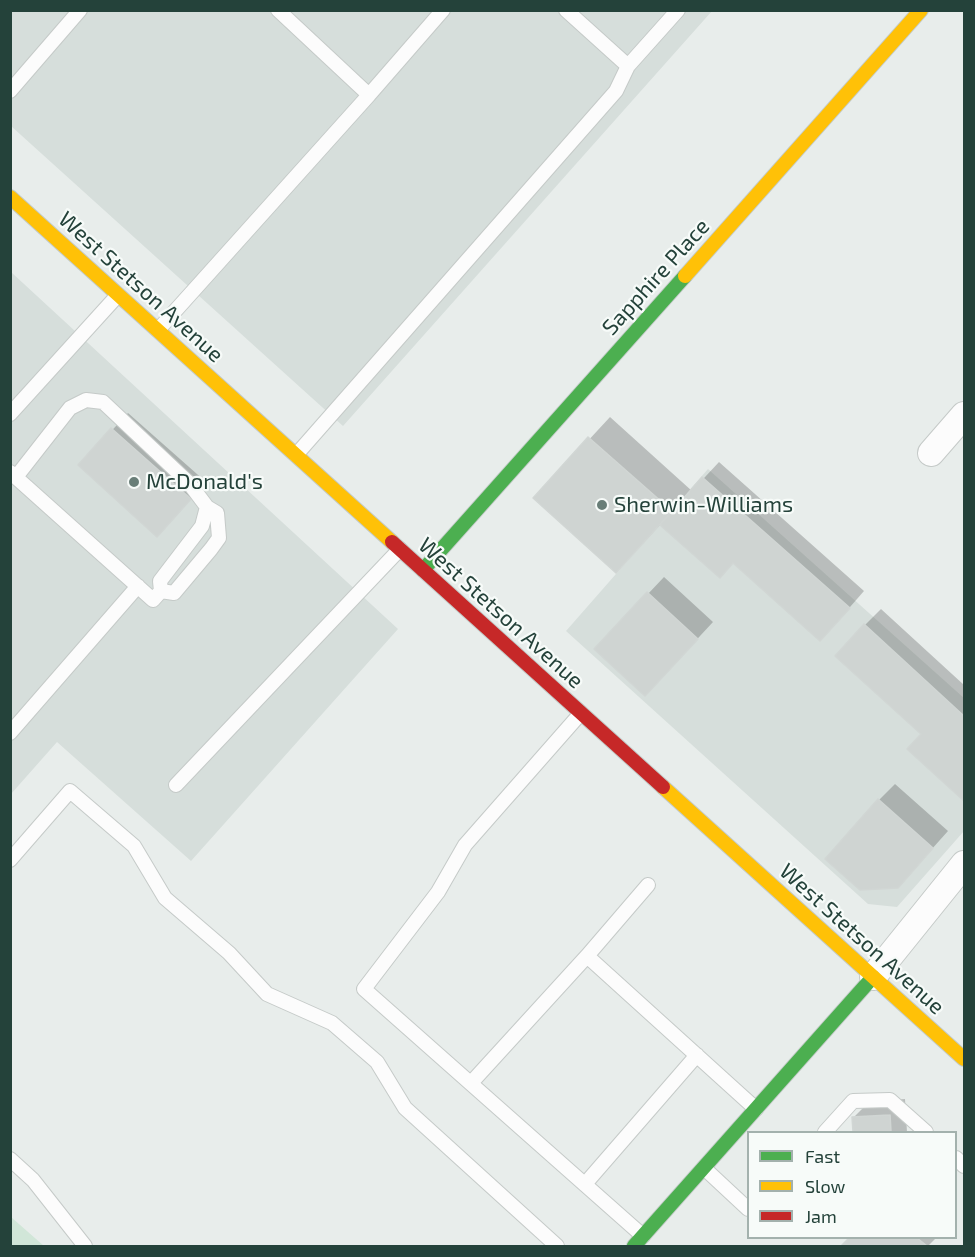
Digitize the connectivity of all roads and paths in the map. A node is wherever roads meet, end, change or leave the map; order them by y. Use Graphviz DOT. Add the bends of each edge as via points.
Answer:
graph roads {
  1 [pos="80,10"];
  2 [pos="278,10"];
  3 [pos="443,10"];
  4 [pos="566,10"];
  5 [pos="678,10"];
  6 [pos="921,10"];
  7 [pos="628,66"];
  8 [pos="12,85"];
  9 [pos="369,95"];
  10 [pos="10,197"];
  11 [pos="118,295"];
  12 [pos="158,330"];
  13 [pos="10,414"];
  14 [pos="964,415"];
  15 [pos="931,453"];
  16 [pos="296,455"];
  17 [pos="13,475"];
  18 [pos="207,507"];
  19 [pos="400,549"];
  20 [pos="423,570"];
  21 [pos="138,586"];
  22 [pos="157,595"];
  23 [pos="581,713"];
  24 [pos="10,733"];
  25 [pos="176,784"];
  26 [pos="10,860"];
  27 [pos="964,864"];
  28 [pos="648,885"];
  29 [pos="587,956"];
  30 [pos="873,977"];
  31 [pos="697,1055"];
  32 [pos="964,1059"];
  33 [pos="471,1083"];
  34 [pos="756,1109"];
  35 [pos="826,1131"];
  36 [pos="925,1131"];
  37 [pos="10,1160"];
  38 [pos="704,1168"];
  39 [pos="585,1184"];
  40 [pos="747,1208"];
  41 [pos="639,1241"];
  42 [pos="85,1246"];
  43 [pos="557,1246"];
  1 -- 8 [label="lane"];
  2 -- 9 [label="lane"];
  3 -- 9 [label="lane"];
  4 -- 7 [label="lane"];
  5 -- 7 [label="lane"];
  6 -- 20 [label="main road, Sapphire Place"];
  7 -- 16 [label="lane" via="616,91"];
  9 -- 12 [label="lane"];
  10 -- 11 [label="main road, West Stetson Avenue"];
  11 -- 12 [label="main road, West Stetson Avenue"];
  11 -- 13 [label="lane"];
  12 -- 16 [label="main road, West Stetson Avenue"];
  14 -- 15 [label="street"];
  16 -- 19 [label="main road, West Stetson Avenue"];
  17 -- 18 [label="lane" via="70,408 96,400 103,402 182,476"];
  17 -- 21 [label="lane"];
  18 -- 22 [label="lane" via="202,526 160,581"];
  18 -- 22 [label="lane" via="217,513 219,538 174,593"];
  19 -- 20 [label="main road, West Stetson Avenue"];
  19 -- 25 [label="lane"];
  20 -- 23 [label="main road, West Stetson Avenue"];
  21 -- 22 [label="lane"];
  21 -- 24 [label="lane"];
  23 -- 30 [label="main road, West Stetson Avenue"];
  23 -- 33 [label="lane" via="465,845 438,892 364,989"];
  26 -- 43 [label="lane" via="70,791 134,846 165,898 229,954 267,994 332,1023 377,1062 405,1108"];
  27 -- 30 [label="street"];
  28 -- 29 [label="lane"];
  29 -- 31 [label="lane"];
  29 -- 33 [label="lane"];
  30 -- 32 [label="main road, West Stetson Avenue"];
  30 -- 34 [label="main road"];
  31 -- 34 [label="lane"];
  31 -- 39 [label="lane"];
  33 -- 39 [label="lane"];
  34 -- 38 [label="main road"];
  35 -- 36 [label="lane" via="853,1101 890,1100"];
  37 -- 42 [label="lane" via="33,1180"];
  38 -- 40 [label="lane"];
  38 -- 41 [label="main road"];
  39 -- 41 [label="lane"];
}
